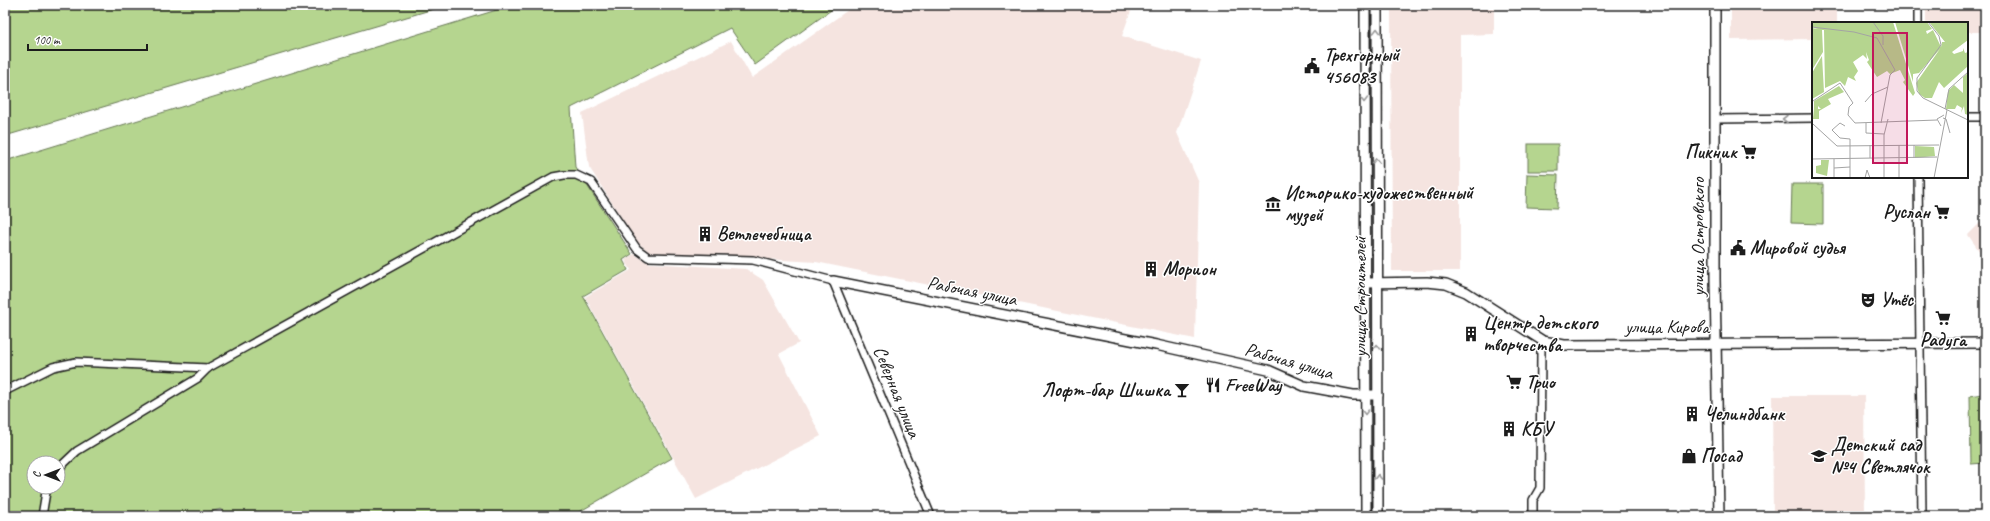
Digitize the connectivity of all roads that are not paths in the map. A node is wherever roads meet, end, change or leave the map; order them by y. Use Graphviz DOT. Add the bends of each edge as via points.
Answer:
graph roads {
  1 [pos="1365,5"];
  2 [pos="1377,5"];
  3 [pos="1715,5"];
  4 [pos="1918,5"];
  5 [pos="1918,22"];
  6 [pos="1968,117"];
  7 [pos="1985,117"];
  8 [pos="1812,118"];
  9 [pos="1716,119"];
  10 [pos="1918,178"];
  11 [pos="833,281"];
  12 [pos="1365,283"];
  13 [pos="1377,283"];
  14 [pos="1543,340"];
  15 [pos="1985,342"];
  16 [pos="1717,343"];
  17 [pos="1920,343"];
  18 [pos="208,368"];
  19 [pos="5,391"];
  20 [pos="1365,395"];
  21 [pos="1378,395"];
  22 [pos="66,462"];
  23 [pos="46,495"];
  24 [pos="42,516"];
  25 [pos="931,516"];
  26 [pos="1366,516"];
  27 [pos="1378,516"];
  28 [pos="1533,516"];
  29 [pos="1719,516"];
  30 [pos="1922,516"];
  1 -- 12 [label="street, улица Строителей, one-way"];
  13 -- 2 [label="street, улица Строителей, one-way"];
  3 -- 9 [label="street, улица Островского"];
  4 -- 5 [label="street"];
  6 -- 7 [label="street"];
  8 -- 9 [label="street, one-way"];
  9 -- 16 [label="street, улица Островского"];
  10 -- 17 [label="street"];
  11 -- 18 [label="street, Рабочая улица" via="753,260 648,257 636,249 591,182 576,175 564,175 553,177"];
  11 -- 20 [label="street, Рабочая улица" via="1156,345 1268,370 1304,386"];
  11 -- 25 [label="street, Северная улица"];
  12 -- 13 [label="street, улица Кирова"];
  12 -- 20 [label="street, улица Строителей"];
  13 -- 14 [label="street, улица Кирова" via="1446,284 1466,292"];
  21 -- 13 [label="street, улица Строителей, one-way"];
  14 -- 16 [label="street, улица Кирова" via="1564,345"];
  14 -- 28 [label="street" via="1540,488 1533,500"];
  15 -- 17 [label="street, улица Кирова"];
  16 -- 17 [label="street, улица Кирова"];
  16 -- 29 [label="street, улица Островского"];
  17 -- 30 [label="street"];
  18 -- 19 [label="street" via="76,362 53,367"];
  18 -- 22 [label="street" via="198,378 77,451"];
  20 -- 21 [label="street, Рабочая улица"];
  20 -- 26 [label="street, улица Строителей, one-way"];
  27 -- 21 [label="street, улица Строителей, one-way"];
  23 -- 24 [label="street"];
}
